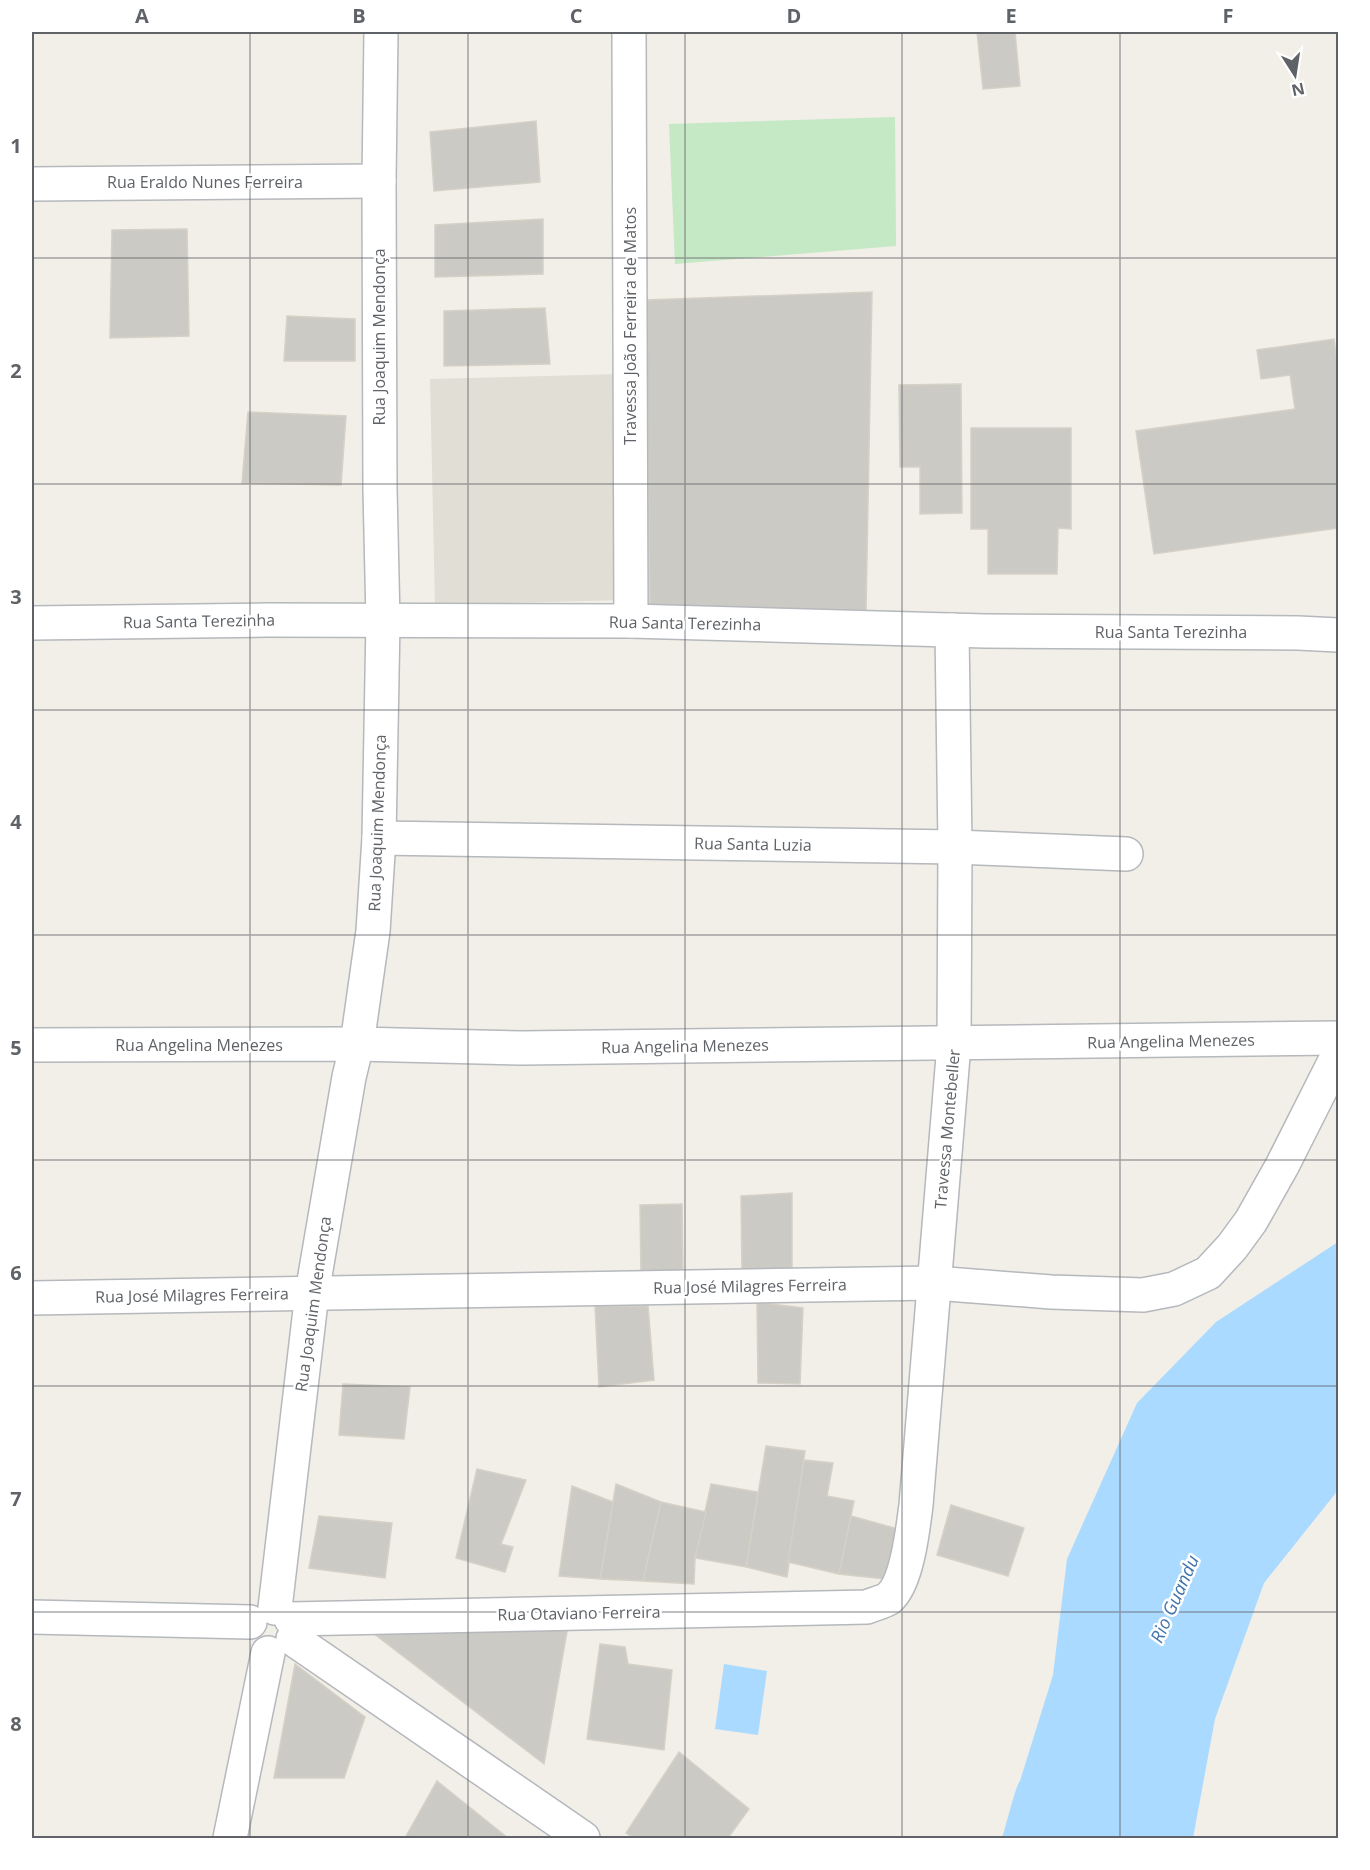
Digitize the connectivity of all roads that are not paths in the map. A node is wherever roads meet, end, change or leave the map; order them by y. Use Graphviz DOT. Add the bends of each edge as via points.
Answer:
graph roads {
  1 [pos="381,32"];
  2 [pos="628,32"];
  3 [pos="379,181"];
  4 [pos="32,184"];
  5 [pos="383,621"];
  6 [pos="631,621"];
  7 [pos="32,623"];
  8 [pos="952,630"];
  9 [pos="1338,635"];
  10 [pos="379,838"];
  11 [pos="955,847"];
  12 [pos="1126,854"];
  13 [pos="1338,1038"];
  14 [pos="357,1044"];
  15 [pos="954,1044"];
  16 [pos="32,1045"];
  17 [pos="1338,1055"];
  18 [pos="934,1283"];
  19 [pos="312,1293"];
  20 [pos="32,1298"];
  21 [pos="867,1607"];
  22 [pos="32,1617"];
  23 [pos="275,1628"];
  24 [pos="576,1836"];
  25 [pos="230,1839"];
  1 -- 3 [label="street, Rua Joaquim Mendonça"];
  2 -- 6 [label="street, Travessa João Ferreira de Matos"];
  3 -- 4 [label="street, Rua Eraldo Nunes Ferreira"];
  3 -- 5 [label="street, Rua Joaquim Mendonça"];
  5 -- 6 [label="street, Rua Santa Terezinha"];
  5 -- 7 [label="street, Rua Santa Terezinha"];
  5 -- 10 [label="street, Rua Joaquim Mendonça"];
  6 -- 8 [label="street, Rua Santa Terezinha"];
  8 -- 9 [label="street, Rua Santa Terezinha"];
  8 -- 11 [label="street, Travessa Montebeller"];
  10 -- 11 [label="street, Rua Santa Luzia"];
  10 -- 14 [label="street, Rua Joaquim Mendonça" via="373,931"];
  11 -- 12 [label="street, Rua Santa Luzia"];
  11 -- 15 [label="street, Travessa Montebeller"];
  13 -- 15 [label="street, Rua Angelina Menezes"];
  14 -- 15 [label="street, Rua Angelina Menezes" via="534,1048"];
  14 -- 16 [label="street, Rua Angelina Menezes"];
  14 -- 19 [label="street, Rua Joaquim Mendonça"];
  15 -- 18 [label="street, Travessa Montebeller"];
  17 -- 18 [label="street, Rua José Milagres Ferreira" via="1251,1221 1208,1273 1174,1289 1143,1295"];
  18 -- 19 [label="street, Rua José Milagres Ferreira"];
  18 -- 21 [label="street, Travessa Montebeller" via="911,1540 902,1579 889,1599"];
  19 -- 20 [label="street, Rua José Milagres Ferreira"];
  19 -- 23 [label="street, Rua Joaquim Mendonça"];
  21 -- 23 [label="street, Rua Otaviano Ferreira"];
  22 -- 23 [label="street, Rua Otaviano Ferreira"];
  23 -- 24 [label="street"];
  23 -- 25 [label="street, Rua Joaquim Mendonça"];
}
